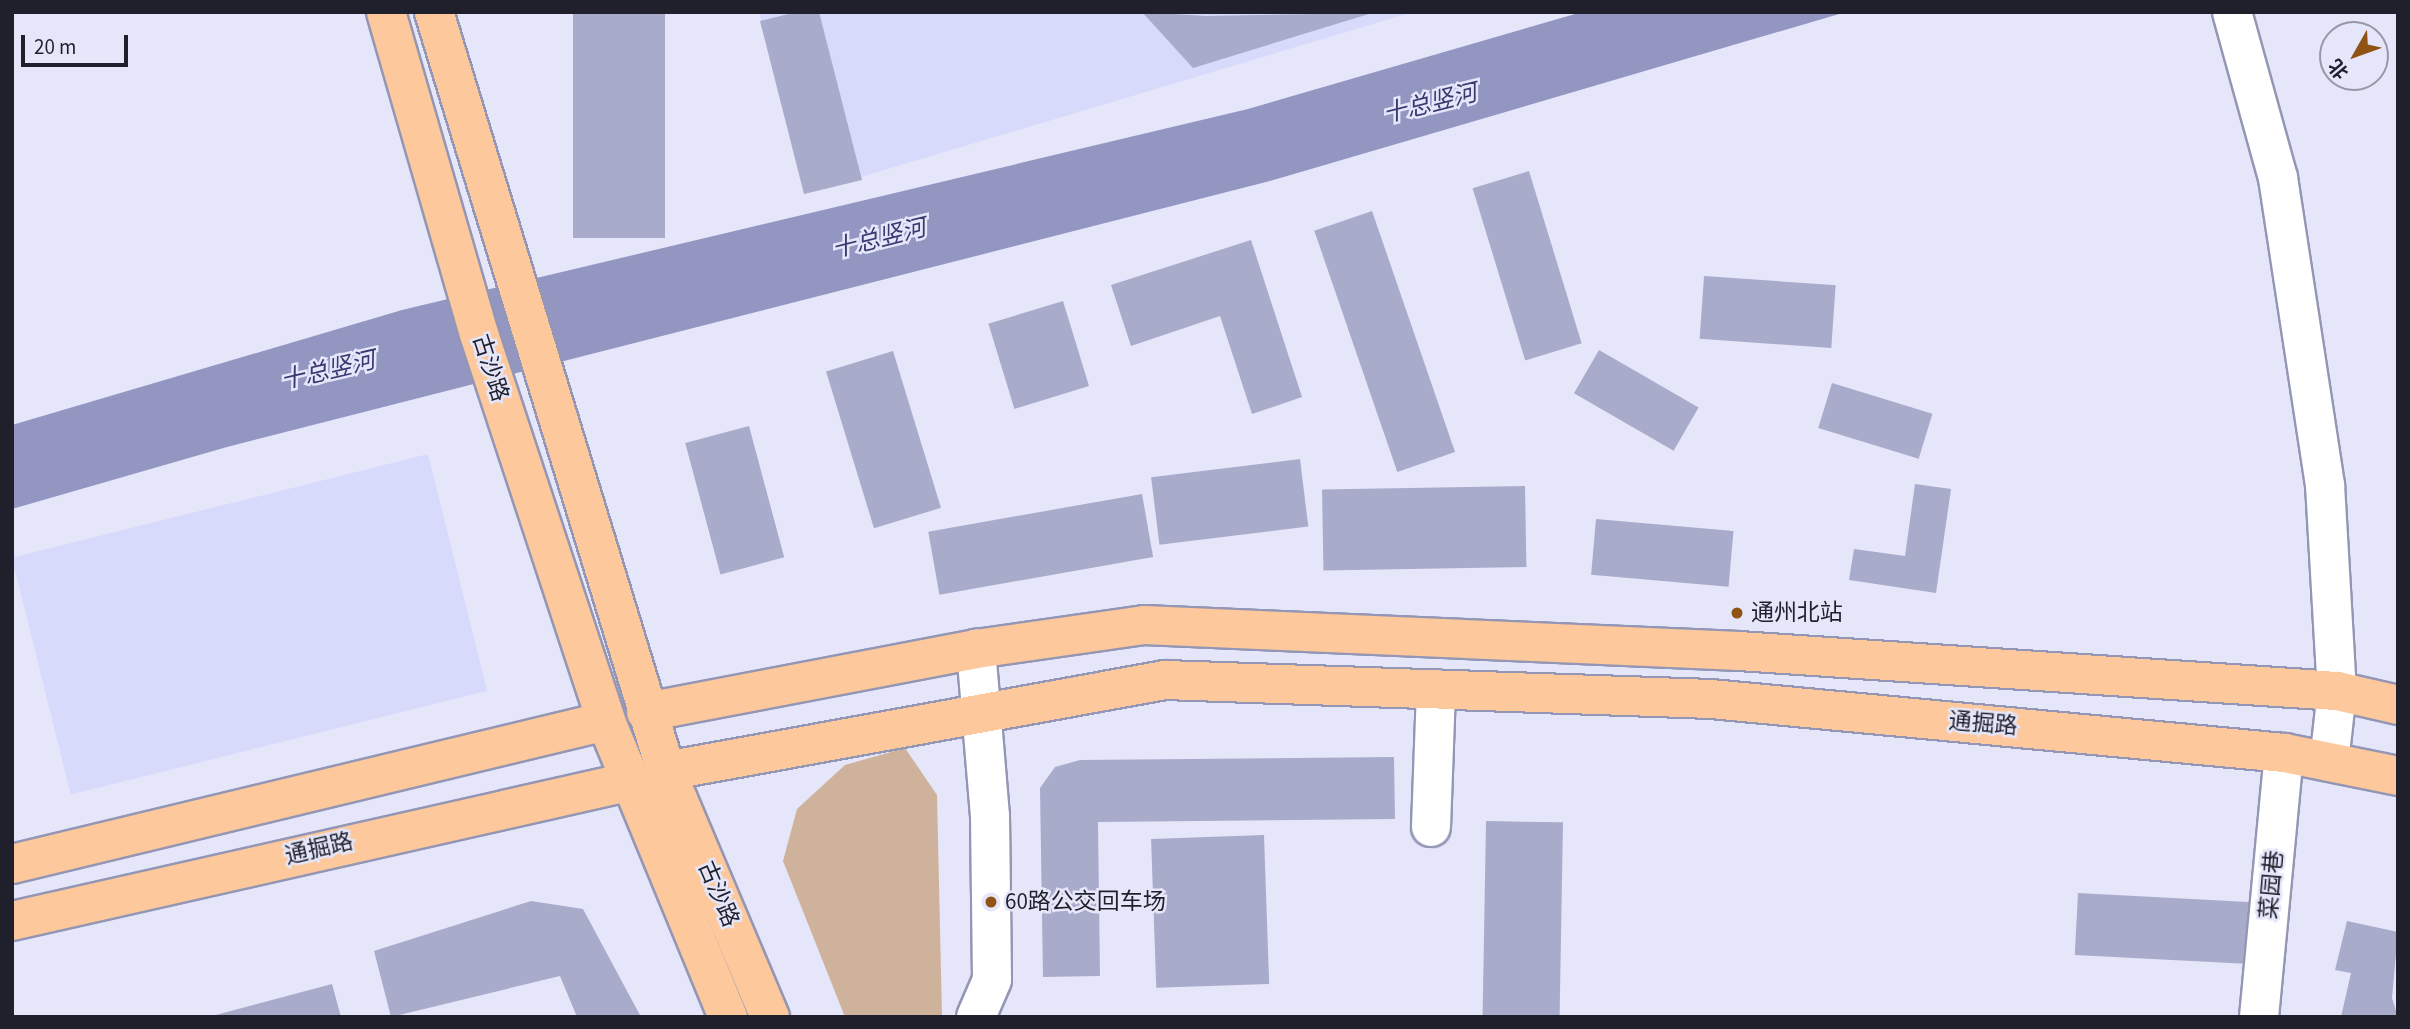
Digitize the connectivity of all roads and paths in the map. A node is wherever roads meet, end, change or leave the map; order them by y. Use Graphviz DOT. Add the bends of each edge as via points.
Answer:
graph roads {
  1 [pos="386,12"];
  2 [pos="435,12"];
  3 [pos="2232,12"];
  4 [pos="976,649"];
  5 [pos="1437,689"];
  6 [pos="2337,691"];
  7 [pos="2398,705"];
  8 [pos="980,710"];
  9 [pos="646,712"];
  10 [pos="606,721"];
  11 [pos="2284,753"];
  12 [pos="2329,762"];
  13 [pos="666,771"];
  14 [pos="2398,776"];
  15 [pos="628,782"];
  16 [pos="1431,827"];
  17 [pos="12,864"];
  18 [pos="12,921"];
  19 [pos="728,1017"];
  20 [pos="770,1017"];
  21 [pos="975,1017"];
  22 [pos="2259,1017"];
  1 -- 10 [label="main road, 古沙路" via="514,442"];
  2 -- 9 [label="main road"];
  3 -- 6 [label="street" via="2282,205 2325,485"];
  4 -- 6 [label="main road" via="1144,625 1739,651"];
  4 -- 8 [label="street"];
  4 -- 9 [label="main road"];
  5 -- 8 [label="main road, 通掘路" via="1165,680"];
  5 -- 11 [label="main road, 通掘路" via="1711,699"];
  5 -- 16 [label="street"];
  6 -- 7 [label="main road"];
  6 -- 12 [label="street"];
  8 -- 13 [label="main road, 通掘路"];
  8 -- 21 [label="street" via="990,816 992,980"];
  9 -- 10 [label="street"];
  9 -- 13 [label="main road, 古沙路"];
  10 -- 15 [label="main road, 古沙路"];
  10 -- 17 [label="main road"];
  11 -- 12 [label="main road, 通掘路"];
  11 -- 22 [label="street, 菜园巷"];
  12 -- 14 [label="main road, 通掘路"];
  13 -- 15 [label="street"];
  13 -- 20 [label="main road, 古沙路"];
  15 -- 18 [label="main road, 通掘路" via="535,798"];
  15 -- 19 [label="main road, 古沙路"];
}
